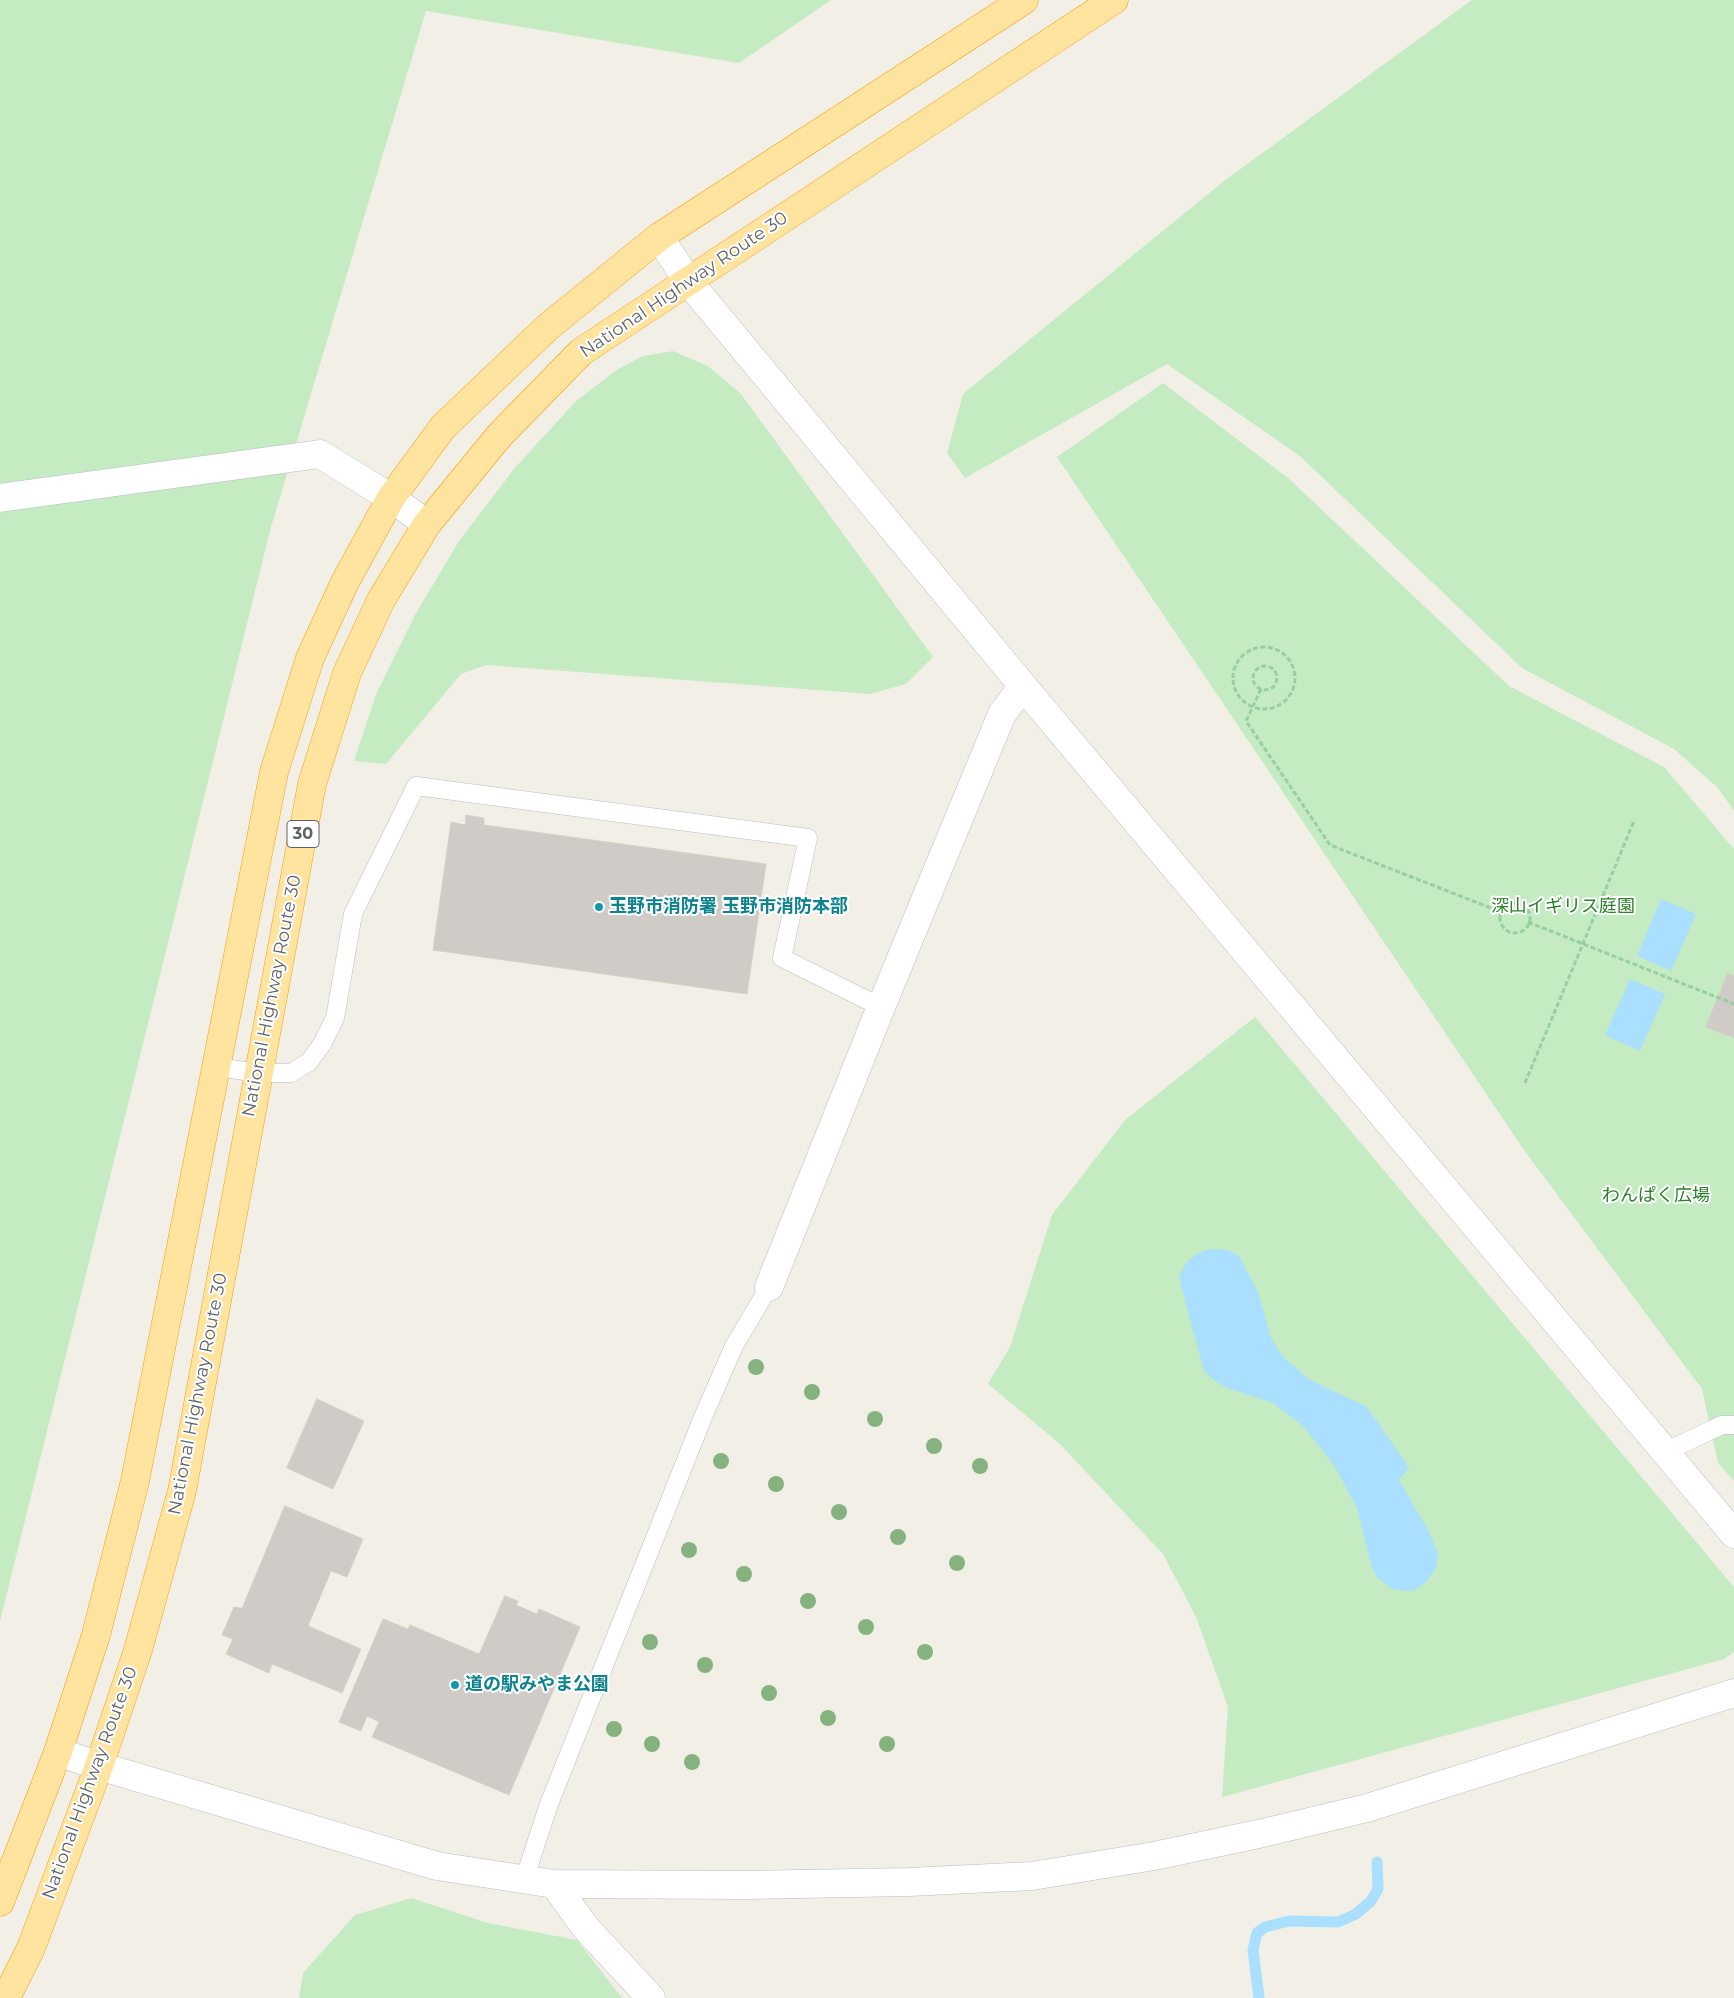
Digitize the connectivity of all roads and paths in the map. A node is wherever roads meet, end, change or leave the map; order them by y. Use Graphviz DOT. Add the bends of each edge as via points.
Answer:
graph roads {
  1 [pos="1024,0"];
  2 [pos="1114,0"];
  3 [pos="659,237"];
  4 [pos="688,280"];
  5 [pos="0,498"];
  6 [pos="391,498"];
  7 [pos="427,524"];
  8 [pos="1023,686"];
  9 [pos="1261,689"];
  10 [pos="1252,708"];
  11 [pos="1634,821"];
  12 [pos="1501,912"];
  13 [pos="1528,922"];
  14 [pos="1582,944"];
  15 [pos="1734,1004"];
  16 [pos="881,1007"];
  17 [pos="217,1067"];
  18 [pos="258,1073"];
  19 [pos="1524,1084"];
  20 [pos="769,1287"];
  21 [pos="1734,1424"];
  22 [pos="1665,1452"];
  23 [pos="1734,1534"];
  24 [pos="1734,1693"];
  25 [pos="58,1752"];
  26 [pos="99,1766"];
  27 [pos="524,1880"];
  28 [pos="554,1884"];
  29 [pos="0,1902"];
  30 [pos="6,1998"];
  31 [pos="651,1998"];
  1 -- 3 [label="highway, 30"];
  2 -- 4 [label="highway, National Highway Route 30 / 30"];
  3 -- 4 [label="street"];
  3 -- 6 [label="highway, 30" via="550,326 443,427"];
  4 -- 7 [label="highway, National Highway Route 30 / 30" via="581,352 500,436"];
  4 -- 8 [label="street"];
  5 -- 6 [label="street" via="320,454"];
  6 -- 7 [label="street"];
  6 -- 17 [label="highway, 30" via="344,582 310,658 274,772"];
  7 -- 18 [label="highway, National Highway Route 30 / 30" via="382,600 347,673 312,784"];
  8 -- 16 [label="street" via="1002,714"];
  8 -- 22 [label="street"];
  9 -- 9 [label="path" via="1255,684 1254,673 1262,666 1269,667 1276,676 1275,684"];
  9 -- 10 [label="path"];
  10 -- 10 [label="path" via="1236,694 1233,672 1237,662 1253,649 1275,649 1284,654 1294,670 1293,690 1288,698 1272,709"];
  10 -- 12 [label="path" via="1246,721 1330,844"];
  11 -- 14 [label="path"];
  12 -- 13 [label="path" via="1512,903 1522,905 1529,912"];
  12 -- 13 [label="path" via="1500,922 1510,932 1523,930"];
  13 -- 14 [label="path"];
  14 -- 15 [label="path"];
  14 -- 19 [label="path"];
  16 -- 18 [label="lane" via="782,958 808,838 416,786 354,914 334,1018 322,1044 310,1062 291,1073"];
  16 -- 20 [label="street"];
  17 -- 18 [label="lane"];
  17 -- 25 [label="highway, 30" via="135,1481 96,1635"];
  18 -- 26 [label="highway, National Highway Route 30 / 30" via="182,1491 138,1650"];
  20 -- 27 [label="lane" via="734,1346 703,1417 549,1804"];
  21 -- 22 [label="lane" via="1722,1425"];
  22 -- 23 [label="street"];
  24 -- 28 [label="street" via="1367,1808 1154,1856 1032,1876 744,1885"];
  25 -- 26 [label="street"];
  25 -- 29 [label="highway, 30"];
  26 -- 27 [label="street" via="437,1866"];
  26 -- 30 [label="highway, National Highway Route 30 / 30" via="31,1948"];
  27 -- 28 [label="street"];
  28 -- 31 [label="street" via="586,1928"];
}
